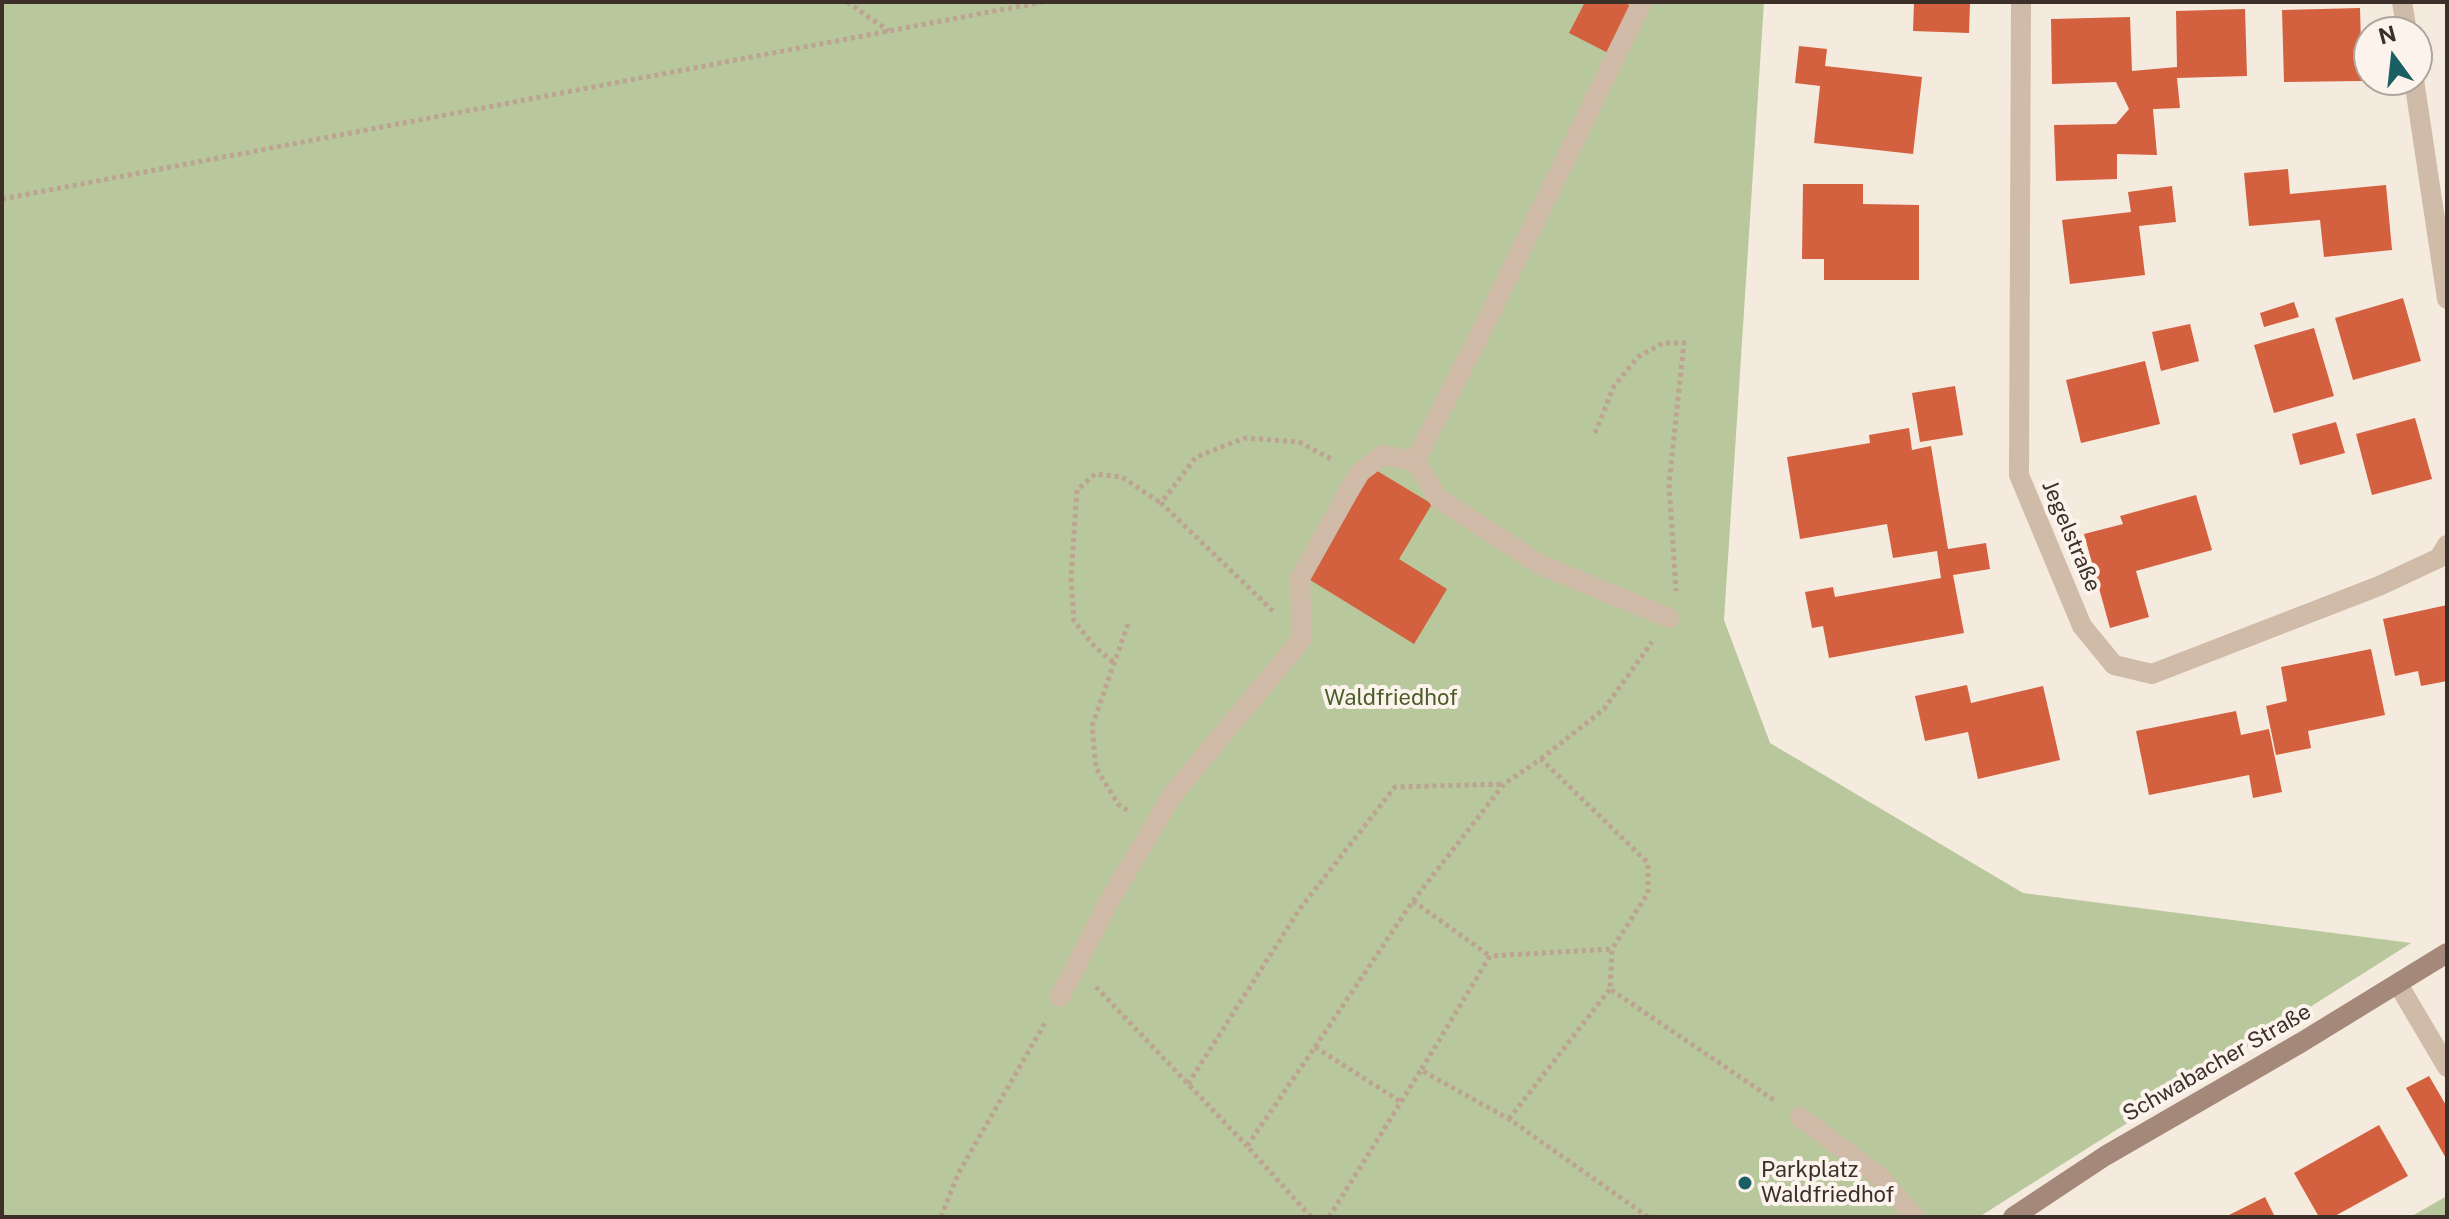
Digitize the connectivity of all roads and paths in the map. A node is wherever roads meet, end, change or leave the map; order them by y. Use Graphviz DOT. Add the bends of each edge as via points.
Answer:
graph roads {
  1 [pos="847,2"];
  2 [pos="1042,2"];
  3 [pos="1642,2"];
  4 [pos="2021,2"];
  5 [pos="889,31"];
  6 [pos="2416,96"];
  7 [pos="2,199"];
  8 [pos="2447,299"];
  9 [pos="1595,433"];
  10 [pos="1415,461"];
  11 [pos="1359,473"];
  12 [pos="1161,503"];
  13 [pos="2447,545"];
  14 [pos="1669,618"];
  15 [pos="1128,624"];
  16 [pos="1302,639"];
  17 [pos="1113,662"];
  18 [pos="1541,759"];
  19 [pos="1504,784"];
  20 [pos="1152,828"];
  21 [pos="1413,901"];
  22 [pos="1612,949"];
  23 [pos="2447,953"];
  24 [pos="1490,956"];
  25 [pos="1075,966"];
  26 [pos="2398,984"];
  27 [pos="1610,989"];
  28 [pos="1060,997"];
  29 [pos="1315,1047"];
  30 [pos="2447,1067"];
  31 [pos="1421,1070"];
  32 [pos="1188,1084"];
  33 [pos="1401,1102"];
  34 [pos="1800,1117"];
  35 [pos="1509,1119"];
  36 [pos="1247,1146"];
  37 [pos="941,1217"];
  38 [pos="1311,1217"];
  39 [pos="1329,1217"];
  40 [pos="1648,1217"];
  41 [pos="1915,1217"];
  42 [pos="2013,1217"];
  1 -- 5 [label="path"];
  2 -- 5 [label="path"];
  3 -- 10 [label="street"];
  4 -- 13 [label="street, Jegelstraße" via="2019,475 2082,626 2114,665 2152,674 2379,586 2439,558"];
  5 -- 7 [label="path"];
  6 -- 8 [label="street"];
  9 -- 14 [label="path" via="1614,386 1638,357 1663,343 1684,343 1669,484 1676,591"];
  10 -- 11 [label="street" via="1383,455"];
  10 -- 14 [label="street" via="1438,498 1541,565"];
  11 -- 12 [label="path" via="1299,442 1245,438 1196,457"];
  11 -- 16 [label="street" via="1300,578"];
  12 -- 16 [label="path"];
  12 -- 17 [label="path" via="1122,477 1095,474 1077,490 1074,621"];
  14 -- 18 [label="path" via="1604,709"];
  15 -- 17 [label="path"];
  16 -- 20 [label="street" via="1173,794"];
  17 -- 20 [label="path" via="1092,726 1096,768 1118,804"];
  18 -- 19 [label="path"];
  18 -- 22 [label="path" via="1648,863 1648,893"];
  19 -- 21 [label="path"];
  19 -- 32 [label="path" via="1395,787 1299,910"];
  20 -- 25 [label="street"];
  21 -- 24 [label="path"];
  21 -- 29 [label="path"];
  22 -- 24 [label="path"];
  22 -- 27 [label="path"];
  23 -- 26 [label="main road, Schwabacher Straße"];
  24 -- 31 [label="path"];
  25 -- 28 [label="street"];
  25 -- 32 [label="path"];
  26 -- 30 [label="street"];
  26 -- 42 [label="main road, Schwabacher Straße" via="2105,1156"];
  27 -- 34 [label="path"];
  27 -- 35 [label="path"];
  28 -- 37 [label="path" via="958,1174"];
  29 -- 33 [label="path"];
  29 -- 36 [label="path"];
  31 -- 33 [label="path"];
  31 -- 35 [label="path"];
  32 -- 36 [label="path"];
  33 -- 39 [label="path"];
  34 -- 41 [label="street" via="1879,1176"];
  35 -- 40 [label="path"];
  36 -- 38 [label="path"];
}
